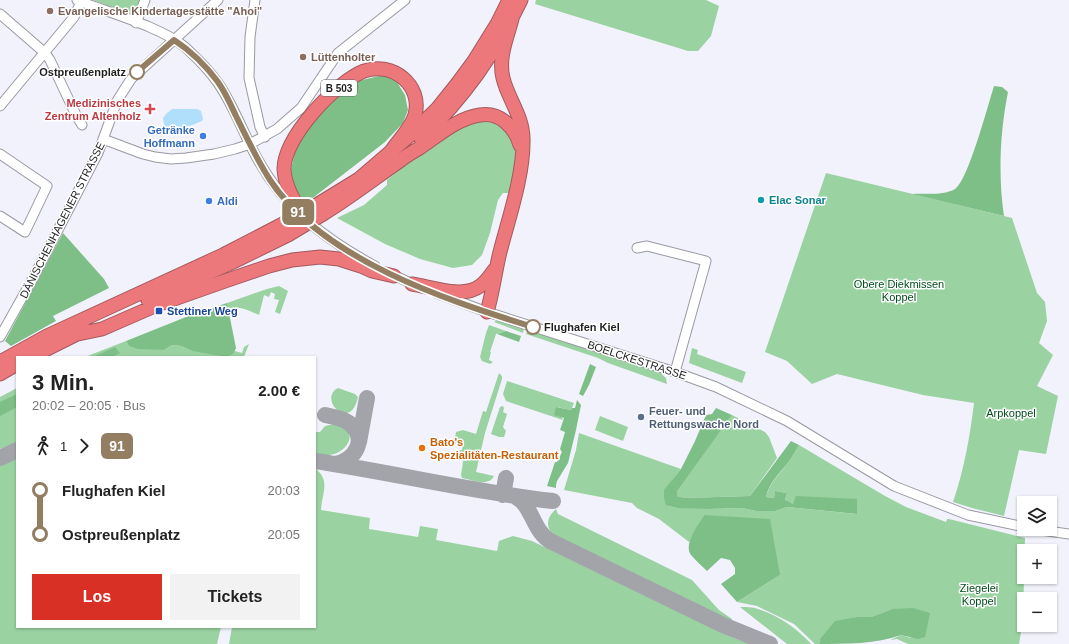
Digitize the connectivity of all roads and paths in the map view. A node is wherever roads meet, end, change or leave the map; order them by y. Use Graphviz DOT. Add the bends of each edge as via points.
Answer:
graph roads {
  1 [pos="145,0"];
  2 [pos="218,0"];
  3 [pos="255,0"];
  4 [pos="405,0"];
  5 [pos="509,0"];
  6 [pos="521,0"];
  7 [pos="79,1"];
  8 [pos="0,14"];
  9 [pos="512,19"];
  10 [pos="136,23"];
  11 [pos="174,40"];
  12 [pos="45,52"];
  13 [pos="0,106"];
  14 [pos="82,125"];
  15 [pos="264,137"];
  16 [pos="103,139"];
  17 [pos="250,144"];
  18 [pos="390,152"];
  19 [pos="0,154"];
  20 [pos="522,158"];
  21 [pos="402,159"];
  22 [pos="319,210"];
  23 [pos="0,216"];
  24 [pos="307,221"];
  25 [pos="283,230"];
  26 [pos="637,248"];
  27 [pos="496,268"];
  28 [pos="394,276"];
  29 [pos="412,284"];
  30 [pos="487,312"];
  31 [pos="78,334"];
  32 [pos="0,337"];
  33 [pos="33,356"];
  34 [pos="0,362"];
  35 [pos="16,365"];
  36 [pos="675,372"];
  37 [pos="0,374"];
  38 [pos="1017,526"];
  39 [pos="1057,532"];
  40 [pos="1069,534"];
  1 -- 10 [label="street"];
  2 -- 11 [label="street, DÄNISCHENHAGENER STRASSE"];
  3 -- 15 [label="street" via="250,37 249,78"];
  4 -- 15 [label="street" via="338,53 301,108"];
  5 -- 18 [label="highway, B 503" via="497,24 457,84 431,115"];
  6 -- 9 [label="highway, B 503"];
  7 -- 10 [label="street"];
  7 -- 12 [label="street" via="74,17"];
  8 -- 12 [label="street"];
  9 -- 20 [label="highway, B 503" via="502,55 501,70 521,125 524,138"];
  9 -- 21 [label="highway, B 503" via="484,66 464,93"];
  10 -- 11 [label="street"];
  11 -- 16 [label="street, DÄNISCHENHAGENER STRASSE" via="131,79 117,101"];
  11 -- 17 [label="street, BOELCKESTRASSE" via="194,56 218,82"];
  12 -- 13 [label="street"];
  12 -- 14 [label="street"];
  15 -- 17 [label="street"];
  16 -- 17 [label="street" via="155,157 190,158"];
  16 -- 32 [label="street, DÄNISCHENHAGENER STRASSE"];
  17 -- 24 [label="street, BOELCKESTRASSE" via="279,192"];
  18 -- 22 [label="highway, B 503"];
  18 -- 24 [label="highway, B 503" via="411,124 415,115 416,96 408,82 396,73 379,69 365,71 329,97 290,144 285,160 285,178"];
  19 -- 23 [label="street" via="47,186 25,232"];
  20 -- 21 [label="highway" via="518,137 510,125 495,117 481,115 454,125"];
  20 -- 27 [label="highway"];
  21 -- 22 [label="highway, B 503" via="343,202"];
  22 -- 25 [label="highway, B 503, bridge"];
  24 -- 28 [label="street, BOELCKESTRASSE" via="351,254"];
  25 -- 31 [label="highway, B 503" via="233,262"];
  25 -- 34 [label="highway, B 503" via="47,336"];
  26 -- 36 [label="street" via="647,246 706,261"];
  27 -- 29 [label="highway" via="481,285 465,292"];
  27 -- 30 [label="highway"];
  28 -- 29 [label="street, BOELCKESTRASSE"];
  28 -- 31 [label="highway" via="372,271 349,261 320,257 305,258 246,274 157,305 102,329"];
  29 -- 30 [label="street, BOELCKESTRASSE"];
  30 -- 36 [label="street, BOELCKESTRASSE"];
  31 -- 33 [label="highway, B 503"];
  35 -- 37 [label="highway"];
  36 -- 38 [label="street, BOELCKESTRASSE" via="716,387 788,421 894,486 968,515"];
  39 -- 40 [label="street"];
}
